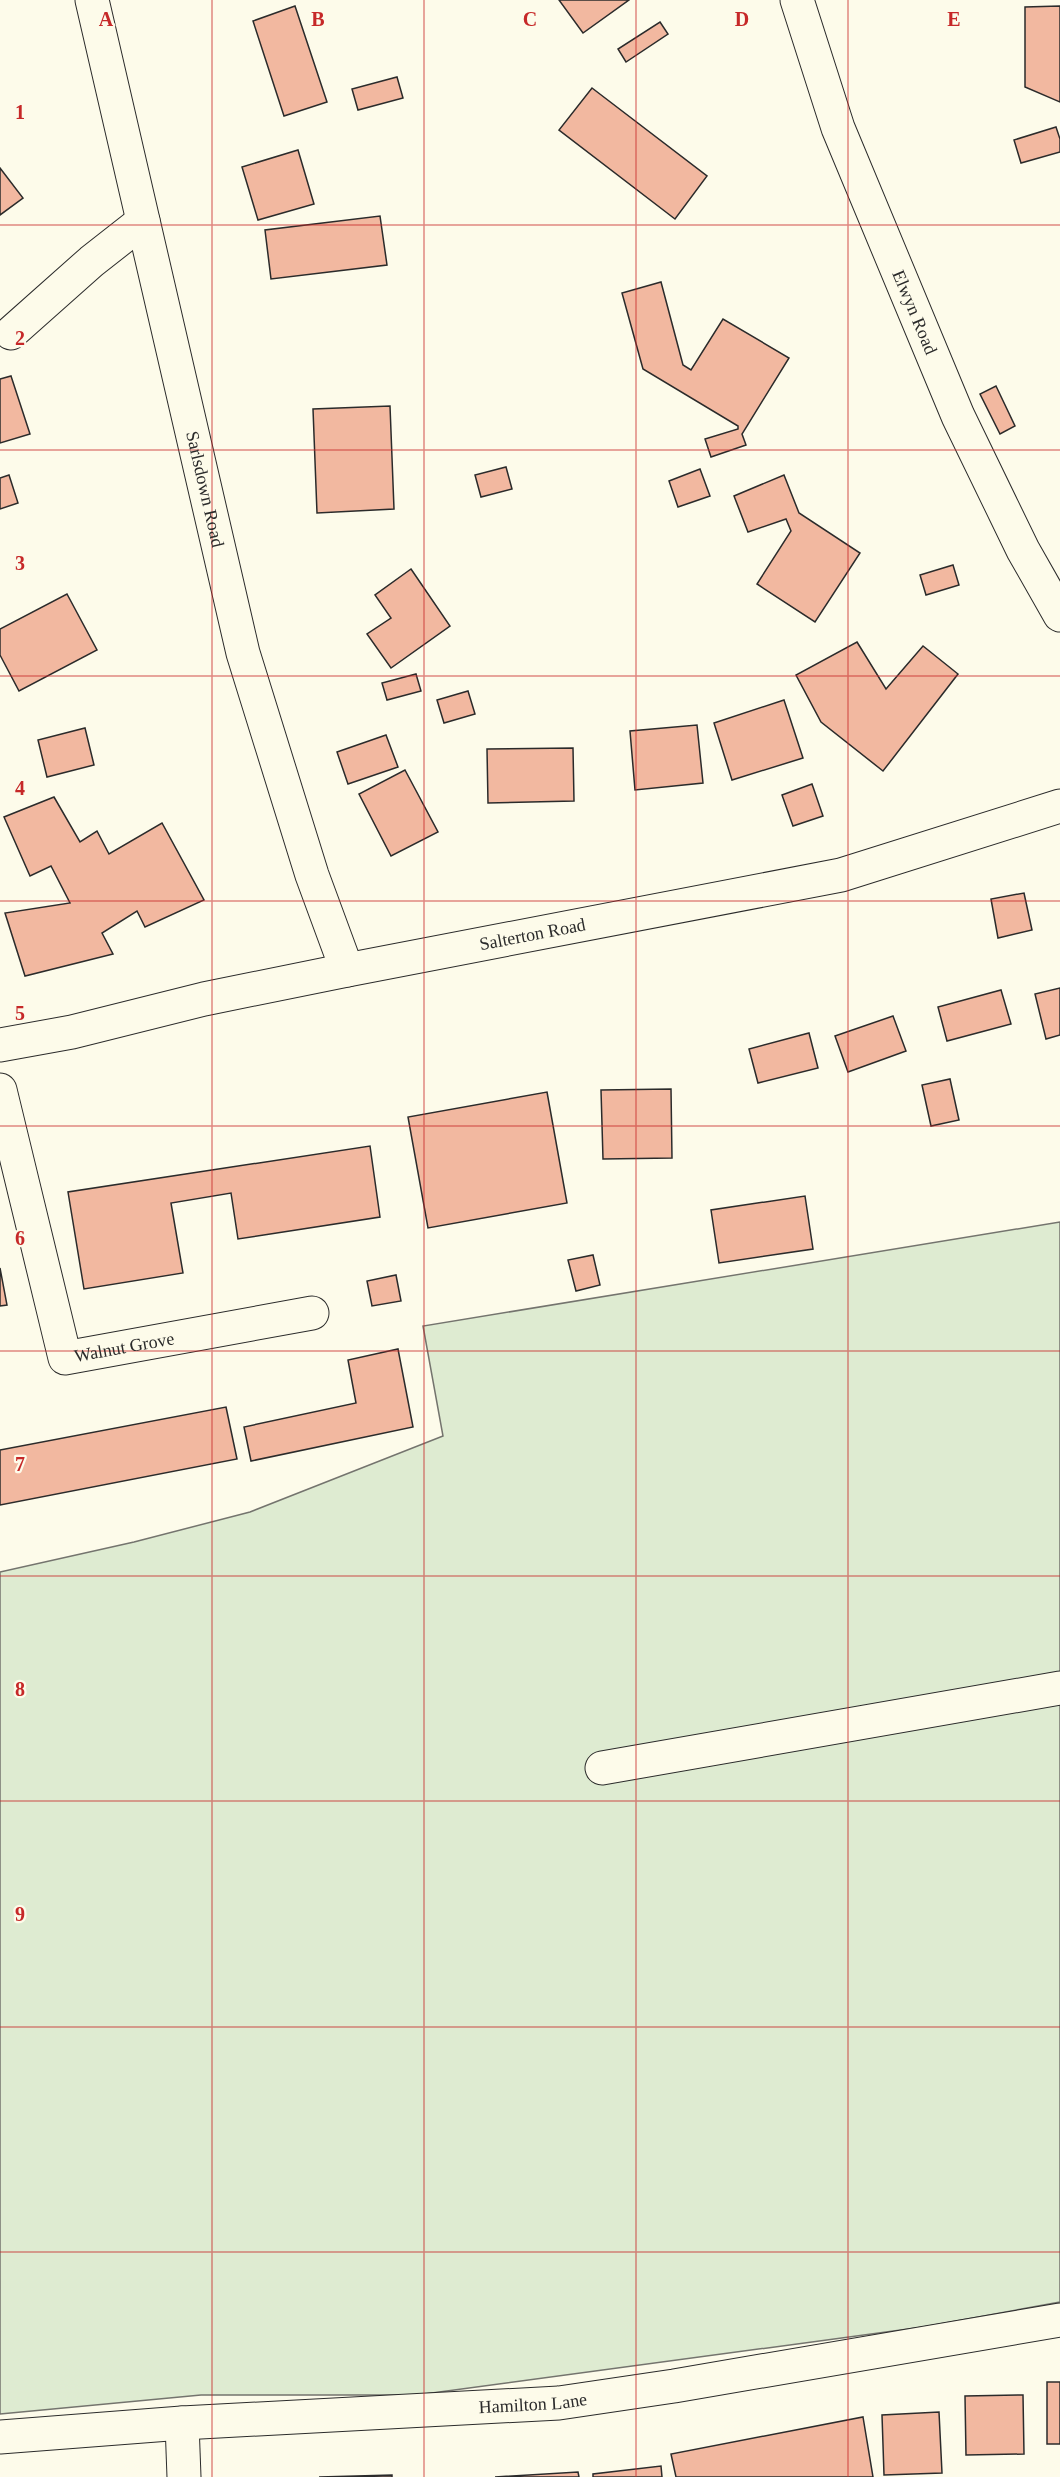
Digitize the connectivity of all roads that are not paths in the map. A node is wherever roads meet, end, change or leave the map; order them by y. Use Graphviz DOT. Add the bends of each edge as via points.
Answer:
graph roads {
  1 [pos="92,0"];
  2 [pos="797,0"];
  3 [pos="143,221"];
  4 [pos="11,333"];
  5 [pos="1060,615"];
  6 [pos="1060,806"];
  7 [pos="346,970"];
  8 [pos="0,1045"];
  9 [pos="0,1090"];
  10 [pos="312,1313"];
  11 [pos="1060,1688"];
  12 [pos="602,1768"];
  13 [pos="1060,2320"];
  14 [pos="182,2423"];
  15 [pos="0,2437"];
  16 [pos="184,2477"];
  1 -- 3 [label="street, Sarlsdown Road"];
  2 -- 5 [label="street, Elwyn Road" via="838,128 958,416 1023,550"];
  3 -- 4 [label="street"];
  3 -- 7 [label="street, Sarlsdown Road" via="243,653"];
  6 -- 7 [label="street, Salterton Road" via="841,875"];
  7 -- 8 [label="street, Salterton Road"];
  9 -- 10 [label="street, Walnut Grove" via="65,1358"];
  11 -- 12 [label="street"];
  13 -- 14 [label="street, Hamilton Lane" via="559,2403"];
  14 -- 15 [label="street, Hamilton Lane"];
  14 -- 16 [label="street"];
}
